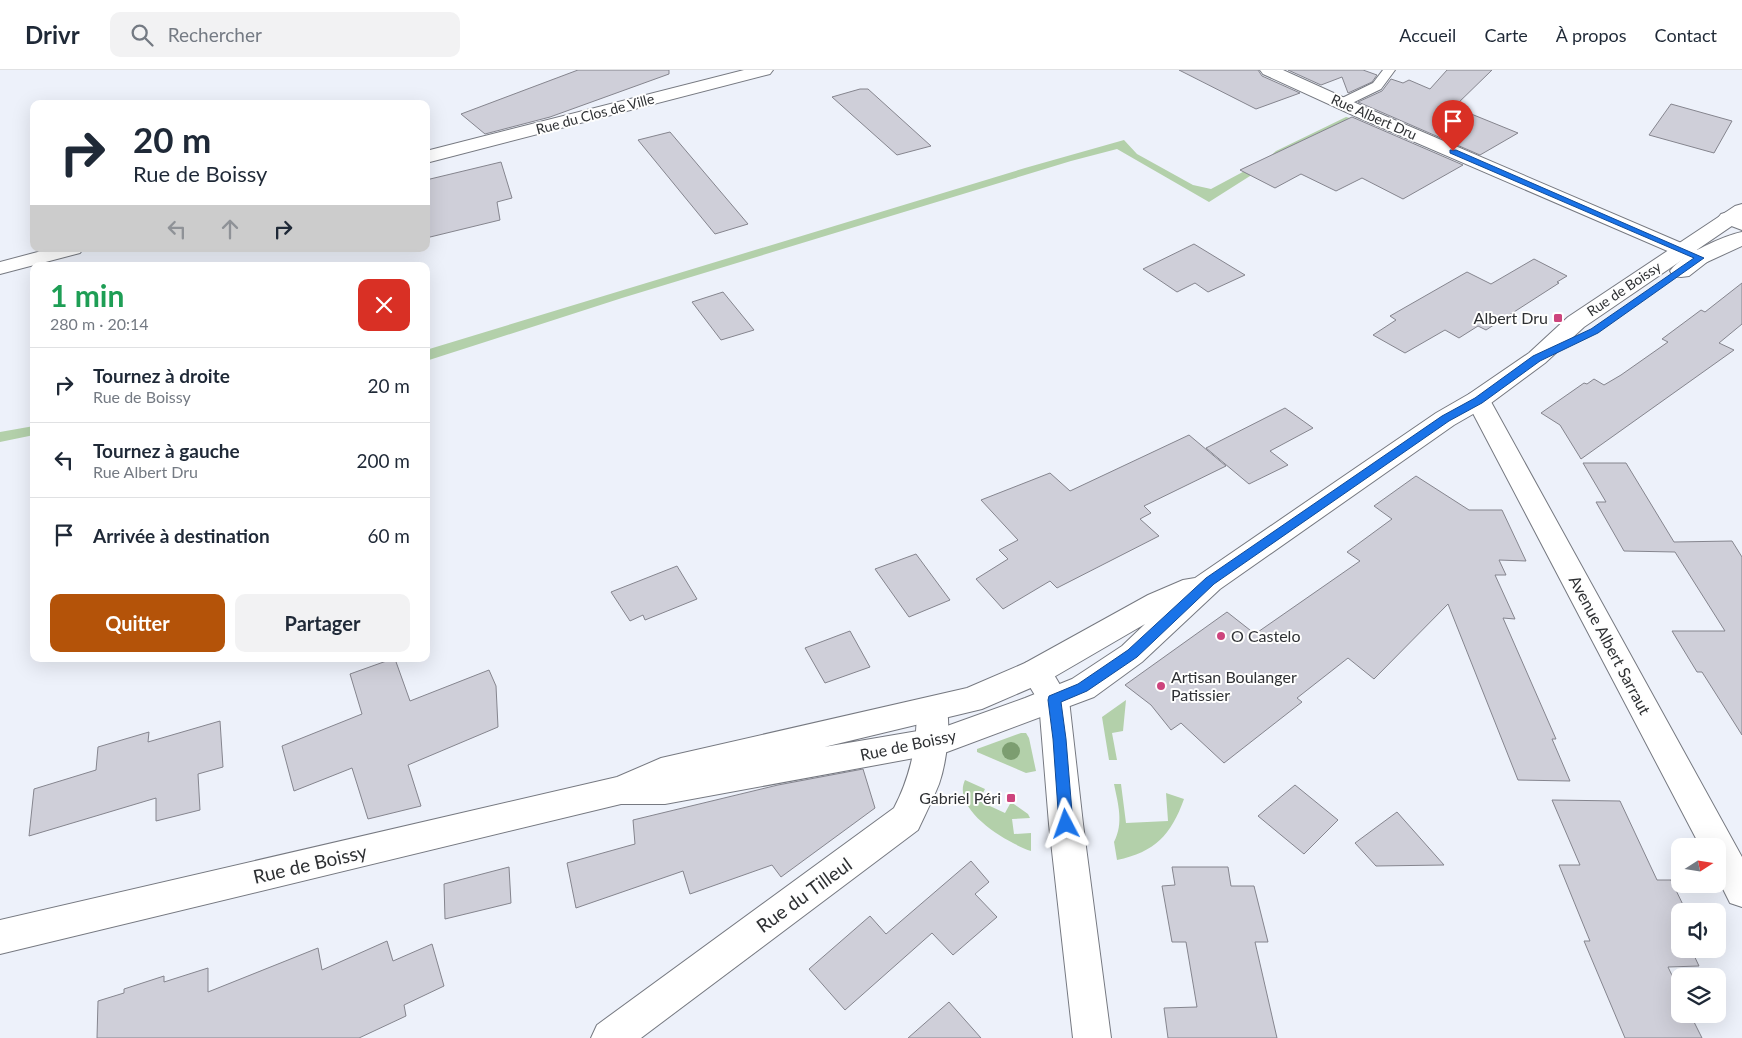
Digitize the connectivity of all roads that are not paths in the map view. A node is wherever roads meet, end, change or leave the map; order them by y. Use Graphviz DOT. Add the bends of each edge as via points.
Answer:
graph roads {
  1 [pos="764,70"];
  2 [pos="1269,70"];
  3 [pos="1389,70"];
  4 [pos="1342,103"];
  5 [pos="430,156"];
  6 [pos="1737,217"];
  7 [pos="1742,238"];
  8 [pos="61,252"];
  9 [pos="1691,254"];
  10 [pos="0,268"];
  11 [pos="1478,400"];
  12 [pos="1210,581"];
  13 [pos="1036,672"];
  14 [pos="1054,700"];
  15 [pos="932,726"];
  16 [pos="1742,891"];
  17 [pos="0,937"];
  18 [pos="610,1038"];
  19 [pos="1092,1038"];
  1 -- 5 [label="street, Rue du Clos de Ville"];
  2 -- 4 [label="street, Rue Albert Dru"];
  3 -- 4 [label="lane" via="1377,86"];
  4 -- 9 [label="street, Rue Albert Dru"];
  6 -- 9 [label="street, Rue de Boissy"];
  7 -- 9 [label="street, Rue de Boissy"];
  8 -- 10 [label="street"];
  9 -- 11 [label="street, Rue de Boissy" via="1595,331 1537,358"];
  11 -- 12 [label="street, Rue de Boissy" via="1445,419"];
  11 -- 16 [label="street, Avenue Albert Sarraut"];
  12 -- 13 [label="street, Rue de Boissy" via="1158,603"];
  12 -- 14 [label="street, Rue de Boissy" via="1132,654 1083,688"];
  13 -- 14 [label="street"];
  13 -- 15 [label="street, Rue de Boissy" via="971,700"];
  14 -- 15 [label="street, Rue de Boissy" via="960,735"];
  14 -- 19 [label="street"];
  15 -- 17 [label="street, Rue de Boissy" via="664,790 621,790"];
  15 -- 18 [label="street, Rue du Tilleul" via="923,783 906,819"];
}
